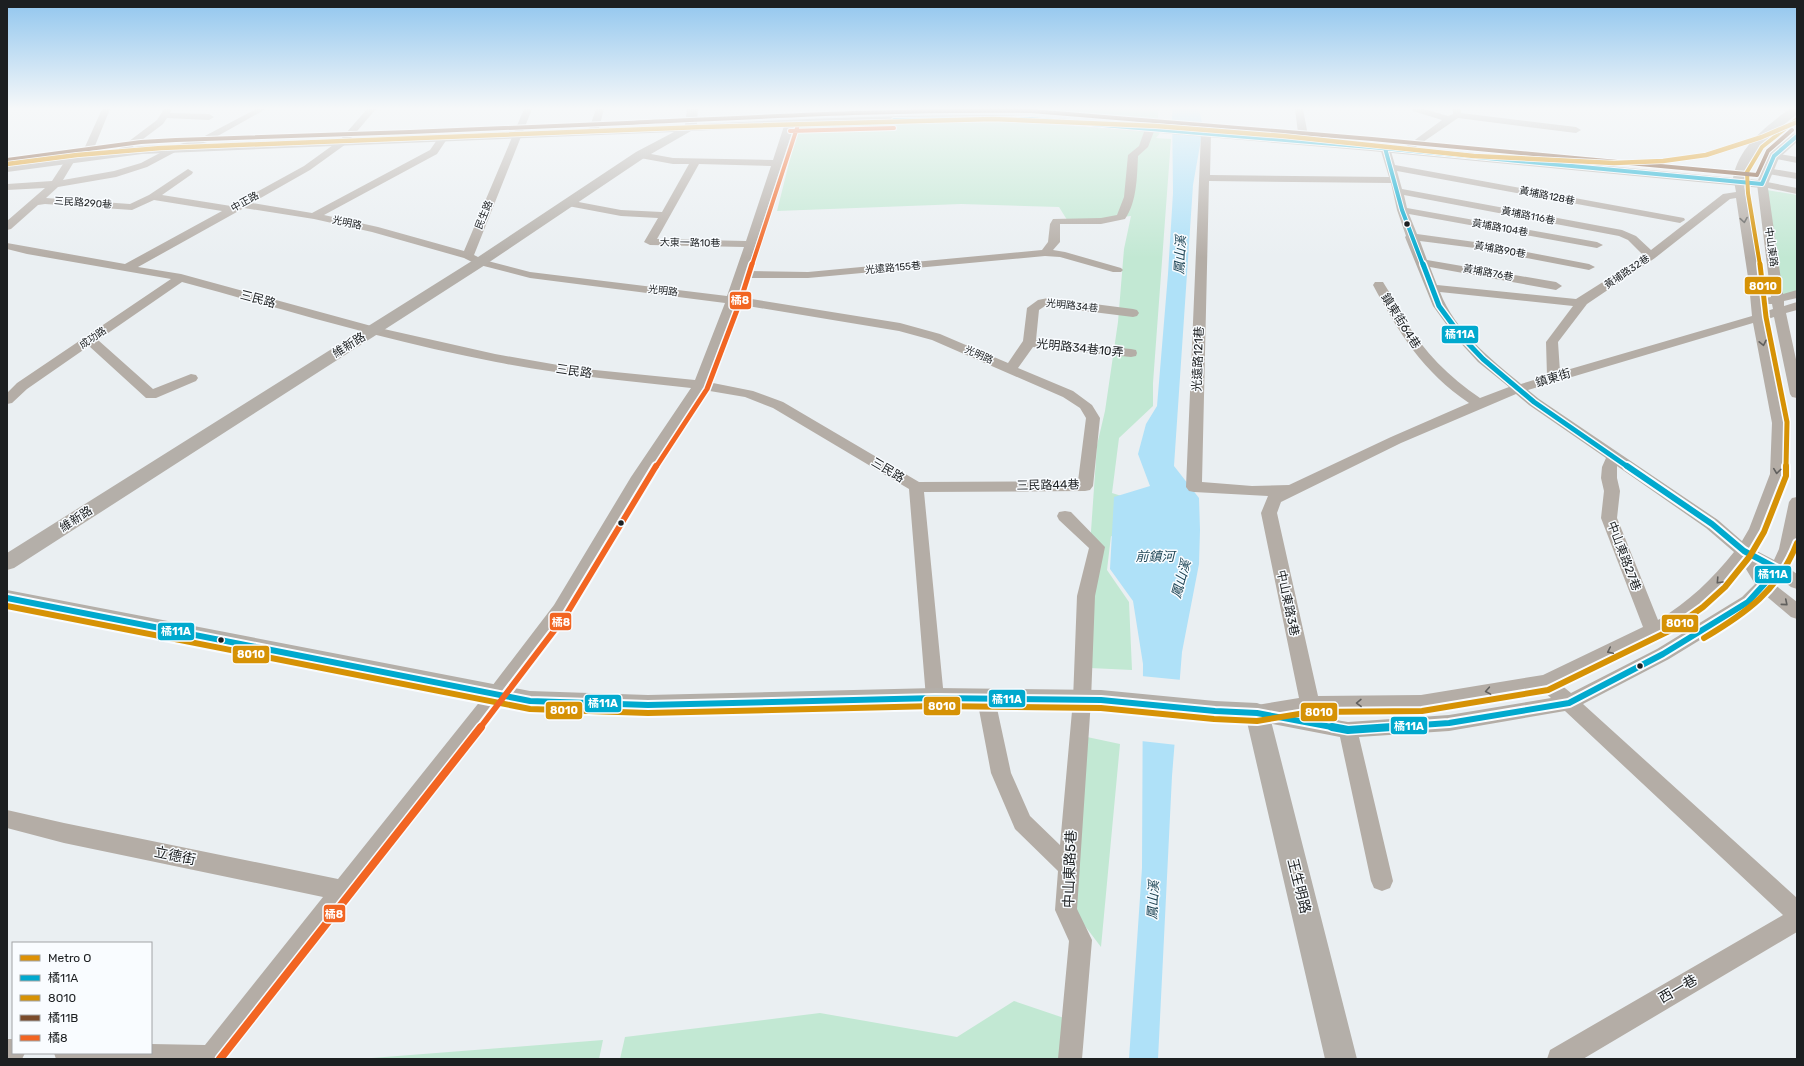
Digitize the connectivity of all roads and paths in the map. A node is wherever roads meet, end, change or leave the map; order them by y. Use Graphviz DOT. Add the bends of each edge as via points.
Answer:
graph roads {
  1 [pos="79,159"];
  2 [pos="156,159"];
  3 [pos="320,159"];
  4 [pos="421,159"];
  5 [pos="508,159"];
  6 [pos="634,159"];
  7 [pos="661,159"];
  8 [pos="777,159"];
  9 [pos="1133,159"];
  10 [pos="1205,159"];
  11 [pos="1388,159"];
  12 [pos="1485,159"];
  13 [pos="1746,159"];
  14 [pos="1773,159"];
  15 [pos="70,160"];
  16 [pos="695,162"];
  17 [pos="776,163"];
  18 [pos="7,168"];
  19 [pos="1766,171"];
  20 [pos="188,172"];
  21 [pos="1797,176"];
  22 [pos="1205,178"];
  23 [pos="1395,179"];
  24 [pos="56,184"];
  25 [pos="1762,184"];
  26 [pos="7,187"];
  27 [pos="1739,187"];
  28 [pos="1797,190"];
  29 [pos="153,197"];
  30 [pos="35,202"];
  31 [pos="568,203"];
  32 [pos="236,207"];
  33 [pos="1402,210"];
  34 [pos="665,215"];
  35 [pos="314,216"];
  36 [pos="1680,220"];
  37 [pos="9,224"];
  38 [pos="1412,237"];
  39 [pos="750,244"];
  40 [pos="1598,245"];
  41 [pos="7,246"];
  42 [pos="1045,253"];
  43 [pos="1651,256"];
  44 [pos="474,259"];
  45 [pos="1421,262"];
  46 [pos="1589,267"];
  47 [pos="127,268"];
  48 [pos="1117,270"];
  49 [pos="740,274"];
  50 [pos="181,278"];
  51 [pos="1379,285"];
  52 [pos="1556,286"];
  53 [pos="1432,288"];
  54 [pos="1797,294"];
  55 [pos="732,300"];
  56 [pos="1583,301"];
  57 [pos="1778,305"];
  58 [pos="1797,306"];
  59 [pos="1758,311"];
  60 [pos="1133,313"];
  61 [pos="372,330"];
  62 [pos="90,340"];
  63 [pos="1030,343"];
  64 [pos="1131,353"];
  65 [pos="1010,369"];
  66 [pos="1554,377"];
  67 [pos="191,378"];
  68 [pos="700,385"];
  69 [pos="1517,389"];
  70 [pos="1797,394"];
  71 [pos="7,400"];
  72 [pos="1478,403"];
  73 [pos="1614,457"];
  74 [pos="916,487"];
  75 [pos="1291,490"];
  76 [pos="1797,502"];
  77 [pos="1065,516"];
  78 [pos="1744,551"];
  79 [pos="7,563"];
  80 [pos="1778,569"];
  81 [pos="1797,583"];
  82 [pos="1764,585"];
  83 [pos="7,598"];
  84 [pos="1797,612"];
  85 [pos="1653,630"];
  86 [pos="1546,682"];
  87 [pos="496,695"];
  88 [pos="935,698"];
  89 [pos="986,699"];
  90 [pos="1092,700"];
  91 [pos="1569,703"];
  92 [pos="1310,704"];
  93 [pos="1257,713"];
  94 [pos="1317,726"];
  95 [pos="1348,730"];
  96 [pos="7,819"];
  97 [pos="1069,867"];
  98 [pos="1382,881"];
  99 [pos="343,891"];
  100 [pos="1797,913"];
  101 [pos="1797,920"];
  102 [pos="90,1054"];
  103 [pos="211,1059"];
  104 [pos="1070,1059"];
  105 [pos="1341,1059"];
  106 [pos="1559,1059"];
  1 -- 15 [label="main road"];
  2 -- 24 [label="street" via="116,174"];
  3 -- 32 [label="street, 中正路"];
  4 -- 35 [label="street, 光明路"];
  5 -- 44 [label="street, 民生路"];
  6 -- 31 [label="main road, 維新路"];
  7 -- 16 [label="street"];
  8 -- 17 [label="street"];
  9 -- 42 [label="street" via="1125,214 1120,218 1107,220 1057,221 1054,242"];
  10 -- 22 [label="street, 光遠路121巷"];
  11 -- 23 [label="street"];
  12 -- 27 [label="main road"];
  13 -- 27 [label="main road, 中山東路" via="1740,170"];
  14 -- 19 [label="main road, 中山東路"];
  15 -- 18 [label="main road"];
  15 -- 24 [label="street"];
  16 -- 17 [label="street"];
  16 -- 34 [label="street, 大東一路10巷"];
  17 -- 39 [label="street"];
  19 -- 21 [label="street"];
  19 -- 25 [label="main road, 中山東路"];
  20 -- 29 [label="street"];
  22 -- 23 [label="street"];
  22 -- 75 [label="street, 光遠路121巷" via="1194,487 1252,491"];
  23 -- 33 [label="street"];
  23 -- 36 [label="street, 黃埔路128巷"];
  23 -- 43 [label="street, 黃埔路116巷" via="1622,233 1632,238"];
  24 -- 26 [label="street"];
  24 -- 30 [label="street"];
  25 -- 27 [label="main road"];
  25 -- 28 [label="street"];
  25 -- 57 [label="street, 中山東路"];
  27 -- 43 [label="street, 黃埔路32巷"];
  27 -- 59 [label="street, 中山東路, one-way"];
  29 -- 30 [label="street, 三民路290巷" via="132,206"];
  29 -- 32 [label="street, 光明路"];
  30 -- 37 [label="street"];
  31 -- 34 [label="street" via="621,213"];
  31 -- 44 [label="main road, 維新路"];
  32 -- 35 [label="street, 光明路"];
  32 -- 47 [label="street, 中正路"];
  33 -- 38 [label="street"];
  33 -- 40 [label="street, 黃埔路104巷"];
  34 -- 39 [label="street, 大東一路10巷" via="650,242"];
  35 -- 44 [label="street, 光明路" via="374,229"];
  38 -- 45 [label="street"];
  38 -- 46 [label="street, 黃埔路90巷"];
  39 -- 49 [label="street"];
  41 -- 47 [label="street, 三民路"];
  42 -- 48 [label="street, 光遠路155巷" via="1061,254"];
  42 -- 49 [label="street, 光遠路155巷" via="808,275"];
  43 -- 56 [label="street, 黃埔路32巷"];
  44 -- 55 [label="street, 光明路" via="530,276"];
  44 -- 61 [label="main road, 維新路"];
  45 -- 52 [label="street, 黃埔路76巷"];
  45 -- 53 [label="street"];
  47 -- 50 [label="street, 三民路"];
  49 -- 55 [label="street"];
  50 -- 61 [label="street, 三民路"];
  50 -- 62 [label="street, 成功路"];
  51 -- 72 [label="street, 鎮東街64巷" via="1416,349 1439,373"];
  53 -- 56 [label="street" via="1576,303"];
  53 -- 69 [label="street" via="1439,306 1461,336"];
  54 -- 57 [label="street"];
  55 -- 65 [label="street, 光明路" via="900,327 936,337"];
  55 -- 68 [label="street"];
  56 -- 66 [label="street, 黃埔路32巷" via="1552,342"];
  57 -- 58 [label="street"];
  57 -- 59 [label="street, 鎮東街"];
  57 -- 70 [label="street, 中山東路"];
  59 -- 66 [label="street, 鎮東街"];
  59 -- 78 [label="street, 中山東路, one-way" via="1779,424 1778,474 1757,529"];
  60 -- 63 [label="street, 光明路34巷" via="1042,303 1033,308"];
  61 -- 68 [label="street, 三民路" via="495,358 575,372"];
  61 -- 79 [label="main road, 維新路"];
  62 -- 67 [label="street" via="151,395"];
  62 -- 71 [label="street, 成功路" via="22,386"];
  63 -- 64 [label="street, 光明路34巷10弄"];
  63 -- 65 [label="street"];
  65 -- 74 [label="street, 三民路44巷" via="1068,394 1085,405 1093,418 1085,486"];
  66 -- 69 [label="street, 鎮東街"];
  68 -- 74 [label="street, 三民路" via="748,394 778,405"];
  68 -- 87 [label="street" via="639,477 560,610"];
  69 -- 72 [label="street, 鎮東街"];
  69 -- 73 [label="street"];
  72 -- 75 [label="street, 鎮東街"];
  73 -- 78 [label="street" via="1721,530"];
  73 -- 85 [label="street, 中山東路27巷" via="1609,467 1612,492 1609,518"];
  74 -- 88 [label="street, 三民路"];
  75 -- 92 [label="street, 中山東路3巷" via="1274,499 1269,513"];
  76 -- 80 [label="street" via="1787,549"];
  77 -- 90 [label="street, 中山東路5巷" via="1097,547 1086,596"];
  78 -- 80 [label="street"];
  78 -- 82 [label="street"];
  78 -- 85 [label="street, 中山東路, one-way" via="1719,582 1698,601"];
  80 -- 81 [label="street"];
  80 -- 82 [label="street"];
  82 -- 84 [label="street, one-way"];
  82 -- 91 [label="street" via="1740,607 1663,654"];
  83 -- 87 [label="main road"];
  85 -- 86 [label="street, 中山東路, one-way"];
  86 -- 91 [label="street"];
  86 -- 92 [label="street, 中山東路, one-way" via="1421,703"];
  87 -- 88 [label="main road" via="533,701 641,705"];
  87 -- 99 [label="street"];
  88 -- 89 [label="main road"];
  89 -- 90 [label="main road"];
  89 -- 97 [label="street" via="1001,773 1022,822"];
  90 -- 93 [label="main road"];
  90 -- 97 [label="street, 中山東路5巷"];
  91 -- 95 [label="street" via="1449,723"];
  91 -- 100 [label="street"];
  92 -- 93 [label="street, 中山東路"];
  92 -- 94 [label="street, 中山東路3巷"];
  93 -- 94 [label="street"];
  93 -- 105 [label="main road, 王生明路"];
  94 -- 95 [label="street"];
  95 -- 98 [label="street"];
  96 -- 99 [label="street, 立德街"];
  97 -- 104 [label="street, 中山東路5巷" via="1066,910 1081,940"];
  99 -- 103 [label="street"];
  101 -- 106 [label="street, 西一巷"];
  102 -- 103 [label="street"];
}
